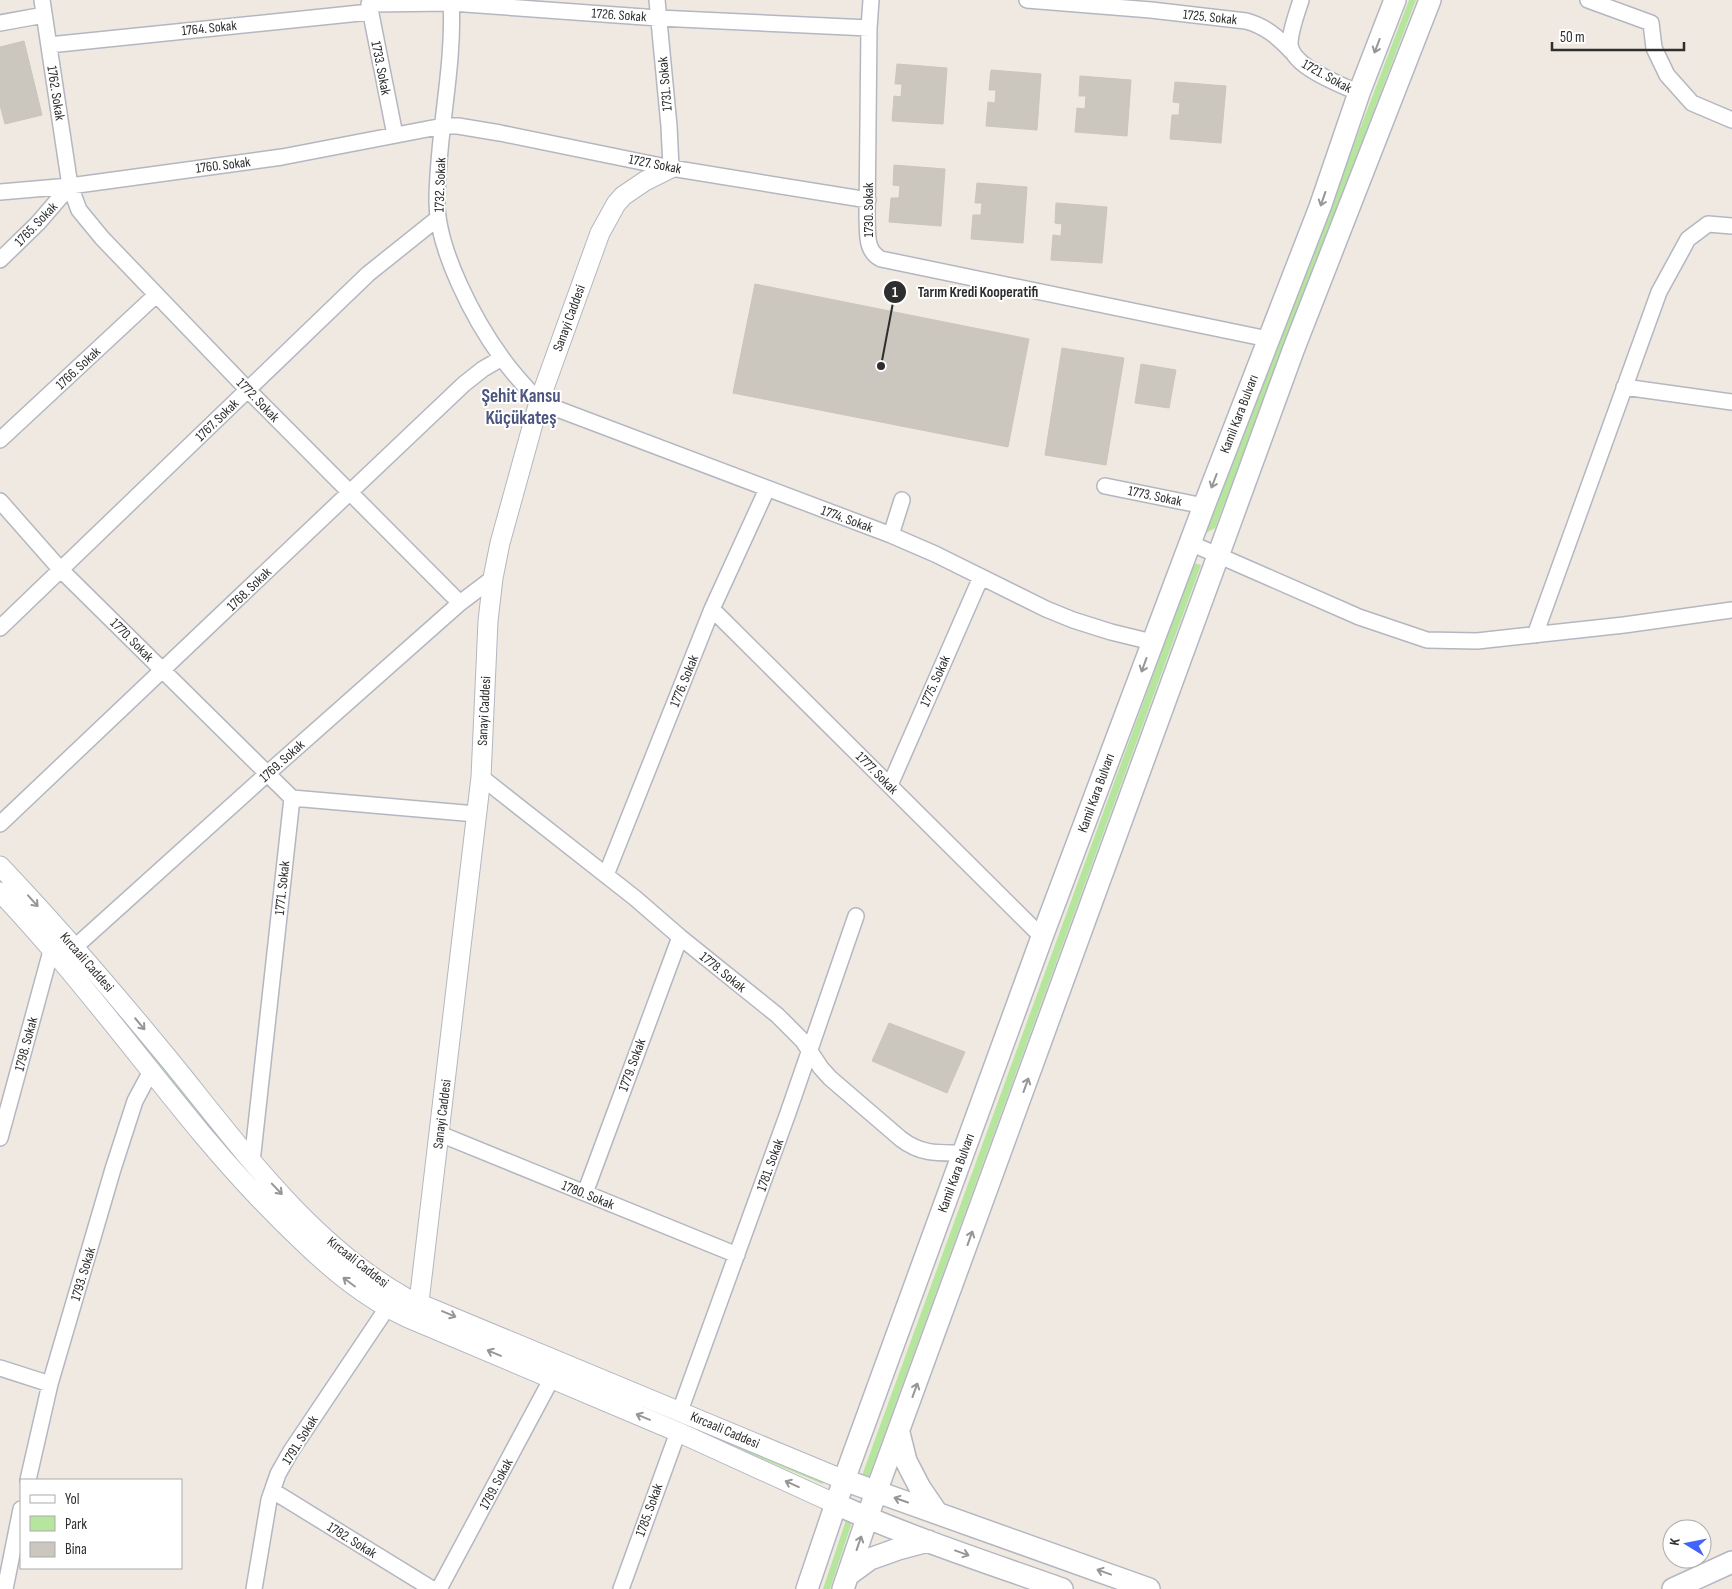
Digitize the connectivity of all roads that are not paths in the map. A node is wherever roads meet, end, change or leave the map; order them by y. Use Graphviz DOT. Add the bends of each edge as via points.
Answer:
graph roads {
  1 [pos="657,0"];
  2 [pos="871,0"];
  3 [pos="1027,0"];
  4 [pos="1301,0"];
  5 [pos="1395,0"];
  6 [pos="1430,0"];
  7 [pos="1588,0"];
  8 [pos="451,2"];
  9 [pos="369,5"];
  10 [pos="1152,5"];
  11 [pos="43,7"];
  12 [pos="658,18"];
  13 [pos="0,24"];
  14 [pos="869,28"];
  15 [pos="48,45"];
  16 [pos="1292,52"];
  17 [pos="1359,93"];
  18 [pos="1732,120"];
  19 [pos="443,126"];
  20 [pos="395,136"];
  21 [pos="671,168"];
  22 [pos="70,186"];
  23 [pos="0,192"];
  24 [pos="868,200"];
  25 [pos="438,218"];
  26 [pos="1732,226"];
  27 [pos="0,260"];
  28 [pos="156,295"];
  29 [pos="1268,339"];
  30 [pos="502,358"];
  31 [pos="1624,387"];
  32 [pos="248,390"];
  33 [pos="539,402"];
  34 [pos="1732,402"];
  35 [pos="0,440"];
  36 [pos="1106,486"];
  37 [pos="767,489"];
  38 [pos="350,493"];
  39 [pos="902,500"];
  40 [pos="0,501"];
  41 [pos="1204,506"];
  42 [pos="891,535"];
  43 [pos="1190,543"];
  44 [pos="1219,557"];
  45 [pos="60,569"];
  46 [pos="981,577"];
  47 [pos="493,578"];
  48 [pos="460,603"];
  49 [pos="712,609"];
  50 [pos="1732,610"];
  51 [pos="0,628"];
  52 [pos="1535,635"];
  53 [pos="1152,642"];
  54 [pos="163,671"];
  55 [pos="268,773"];
  56 [pos="480,777"];
  57 [pos="890,785"];
  58 [pos="292,798"];
  59 [pos="476,814"];
  60 [pos="0,824"];
  61 [pos="0,866"];
  62 [pos="606,875"];
  63 [pos="0,892"];
  64 [pos="856,916"];
  65 [pos="1042,937"];
  66 [pos="680,938"];
  67 [pos="75,947"];
  68 [pos="51,951"];
  69 [pos="810,1052"];
  70 [pos="150,1071"];
  71 [pos="440,1134"];
  72 [pos="0,1138"];
  73 [pos="964,1153"];
  74 [pos="252,1162"];
  75 [pos="585,1193"];
  76 [pos="737,1255"];
  77 [pos="419,1302"];
  78 [pos="387,1308"];
  79 [pos="0,1368"];
  80 [pos="552,1378"];
  81 [pos="50,1384"];
  82 [pos="680,1411"];
  83 [pos="678,1432"];
  84 [pos="899,1432"];
  85 [pos="28,1479"];
  86 [pos="844,1480"];
  87 [pos="273,1491"];
  88 [pos="876,1492"];
  89 [pos="836,1504"];
  90 [pos="937,1513"];
  91 [pos="20,1514"];
  92 [pos="868,1518"];
  93 [pos="928,1541"];
  94 [pos="1732,1562"];
  95 [pos="846,1582"];
  96 [pos="5,1589"];
  97 [pos="254,1589"];
  98 [pos="432,1589"];
  99 [pos="439,1589"];
  100 [pos="621,1589"];
  101 [pos="808,1589"];
  102 [pos="1062,1589"];
  103 [pos="1149,1589"];
  104 [pos="1673,1589"];
  1 -- 12 [label="street, 1731. Sokak"];
  2 -- 14 [label="street, 1730. Sokak"];
  3 -- 10 [label="street, 1725. Sokak"];
  4 -- 16 [label="street, 1721. Sokak" via="1290,43"];
  5 -- 17 [label="main road, Kamil Kara Bulvarı, one-way"];
  6 -- 44 [label="main road, Kamil Kara Bulvarı" via="1294,348"];
  7 -- 18 [label="street" via="1651,23 1654,48 1667,75 1692,103"];
  8 -- 9 [label="street, 1726. Sokak"];
  8 -- 12 [label="street, 1726. Sokak"];
  8 -- 19 [label="street, 1732. Sokak" via="449,72"];
  9 -- 15 [label="street, 1764. Sokak"];
  9 -- 20 [label="street, 1733. Sokak"];
  10 -- 16 [label="street, 1725. Sokak" via="1260,25"];
  11 -- 13 [label="street"];
  11 -- 15 [label="street, 1762. Sokak"];
  12 -- 14 [label="street, 1726. Sokak"];
  12 -- 21 [label="street, 1731. Sokak"];
  14 -- 24 [label="street, 1730. Sokak"];
  15 -- 22 [label="street, 1762. Sokak"];
  16 -- 17 [label="street, 1721. Sokak" via="1308,68"];
  17 -- 29 [label="main road, Kamil Kara Bulvarı, one-way" via="1320,207"];
  19 -- 20 [label="street, 1760. Sokak"];
  19 -- 21 [label="street, 1727. Sokak" via="500,133"];
  19 -- 25 [label="street, 1732. Sokak"];
  20 -- 22 [label="street, 1760. Sokak" via="282,157"];
  21 -- 24 [label="street, 1727. Sokak"];
  21 -- 33 [label="street, Sanayi Caddesi" via="633,188 608,216"];
  22 -- 23 [label="street, 1760. Sokak"];
  22 -- 27 [label="street, 1765. Sokak"];
  22 -- 28 [label="street, 1772. Sokak" via="79,210 90,225"];
  24 -- 29 [label="street, 1730. Sokak" via="869,245 871,251 882,259"];
  25 -- 30 [label="street, 1732. Sokak" via="457,277"];
  25 -- 32 [label="street, 1767. Sokak" via="368,274"];
  26 -- 31 [label="street" via="1708,224 1688,239 1659,292"];
  28 -- 32 [label="street, 1772. Sokak"];
  28 -- 35 [label="street, 1766. Sokak"];
  29 -- 41 [label="main road, Kamil Kara Bulvarı, one-way"];
  30 -- 33 [label="street, 1732. Sokak"];
  30 -- 38 [label="street, 1768. Sokak" via="474,375"];
  31 -- 34 [label="street"];
  31 -- 52 [label="street"];
  32 -- 38 [label="street, 1772. Sokak"];
  32 -- 45 [label="street, 1767. Sokak"];
  33 -- 37 [label="street, 1774. Sokak"];
  33 -- 47 [label="street, Sanayi Caddesi"];
  36 -- 41 [label="street, 1773. Sokak"];
  37 -- 42 [label="street, 1774. Sokak"];
  37 -- 49 [label="street, 1776. Sokak"];
  38 -- 48 [label="street, 1772. Sokak"];
  38 -- 54 [label="street, 1768. Sokak"];
  39 -- 42 [label="street"];
  40 -- 45 [label="street, 1770. Sokak"];
  41 -- 43 [label="main road, Kamil Kara Bulvarı"];
  42 -- 46 [label="street, 1774. Sokak"];
  43 -- 44 [label="street"];
  43 -- 53 [label="main road, Kamil Kara Bulvarı"];
  44 -- 52 [label="street" via="1359,617 1426,640 1478,641"];
  84 -- 44 [label="main road, Kamil Kara Bulvarı, one-way"];
  45 -- 51 [label="street, 1767. Sokak"];
  45 -- 54 [label="street, 1770. Sokak"];
  46 -- 53 [label="street, 1774. Sokak" via="1073,620"];
  46 -- 57 [label="street, 1775. Sokak"];
  47 -- 48 [label="street, 1769. Sokak"];
  47 -- 56 [label="street, Sanayi Caddesi"];
  48 -- 55 [label="street, 1769. Sokak"];
  49 -- 57 [label="street, 1777. Sokak"];
  49 -- 62 [label="street, 1776. Sokak"];
  50 -- 52 [label="street"];
  53 -- 65 [label="main road, Kamil Kara Bulvarı, one-way"];
  54 -- 55 [label="street, 1770. Sokak"];
  54 -- 60 [label="street, 1768. Sokak"];
  55 -- 58 [label="street, 1770. Sokak"];
  55 -- 67 [label="street, 1769. Sokak"];
  56 -- 59 [label="street, Sanayi Caddesi"];
  56 -- 62 [label="street, 1778. Sokak"];
  57 -- 65 [label="street, 1777. Sokak"];
  58 -- 59 [label="street"];
  58 -- 74 [label="street, 1771. Sokak"];
  59 -- 71 [label="street, Sanayi Caddesi"];
  61 -- 67 [label="street, Kırcaali Caddesi, one-way"];
  62 -- 66 [label="street, 1778. Sokak"];
  63 -- 68 [label="street, Kırcaali Caddesi"];
  64 -- 69 [label="street, 1781. Sokak"];
  65 -- 73 [label="main road, Kamil Kara Bulvarı"];
  66 -- 69 [label="street, 1778. Sokak" via="777,1016"];
  66 -- 75 [label="street, 1779. Sokak"];
  67 -- 74 [label="street, Kırcaali Caddesi, one-way"];
  68 -- 70 [label="street, Kırcaali Caddesi"];
  68 -- 72 [label="street, 1798. Sokak"];
  69 -- 73 [label="street, 1778. Sokak" via="830,1078 910,1146 934,1153"];
  69 -- 76 [label="street, 1781. Sokak"];
  78 -- 70 [label="street, Kırcaali Caddesi, one-way" via="341,1276 262,1204"];
  70 -- 81 [label="street, 1793. Sokak" via="124,1133"];
  71 -- 75 [label="street, 1780. Sokak"];
  71 -- 77 [label="street, Sanayi Caddesi"];
  73 -- 86 [label="main road, Kamil Kara Bulvarı"];
  74 -- 77 [label="street, Kırcaali Caddesi, one-way" via="341,1252 392,1290"];
  75 -- 76 [label="street, 1780. Sokak"];
  76 -- 82 [label="street, 1781. Sokak"];
  77 -- 82 [label="street, Kırcaali Caddesi, one-way"];
  80 -- 78 [label="street, Kırcaali Caddesi, one-way"];
  78 -- 87 [label="street, 1791. Sokak" via="291,1451"];
  79 -- 81 [label="street"];
  83 -- 80 [label="street, Kırcaali Caddesi, one-way"];
  80 -- 99 [label="street, 1789. Sokak"];
  81 -- 85 [label="street, 1793. Sokak"];
  82 -- 86 [label="street, Kırcaali Caddesi"];
  89 -- 83 [label="street, Kırcaali Caddesi, one-way"];
  83 -- 100 [label="street, 1785. Sokak"];
  84 -- 88 [label="main road, Kamil Kara Bulvarı"];
  84 -- 90 [label="main road" via="906,1460"];
  86 -- 88 [label="main road"];
  86 -- 89 [label="main road, Kamil Kara Bulvarı"];
  87 -- 97 [label="street, 1791. Sokak"];
  87 -- 98 [label="street, 1782. Sokak"];
  90 -- 88 [label="main road, one-way"];
  88 -- 92 [label="main road, Kamil Kara Bulvarı"];
  89 -- 92 [label="main road"];
  89 -- 101 [label="main road, Kamil Kara Bulvarı"];
  103 -- 90 [label="main road, one-way"];
  91 -- 96 [label="street"];
  92 -- 93 [label="main road"];
  95 -- 92 [label="main road, Kamil Kara Bulvarı, one-way"];
  93 -- 95 [label="main road" via="877,1556"];
  93 -- 102 [label="main road, one-way"];
  94 -- 104 [label="main road"];
}
